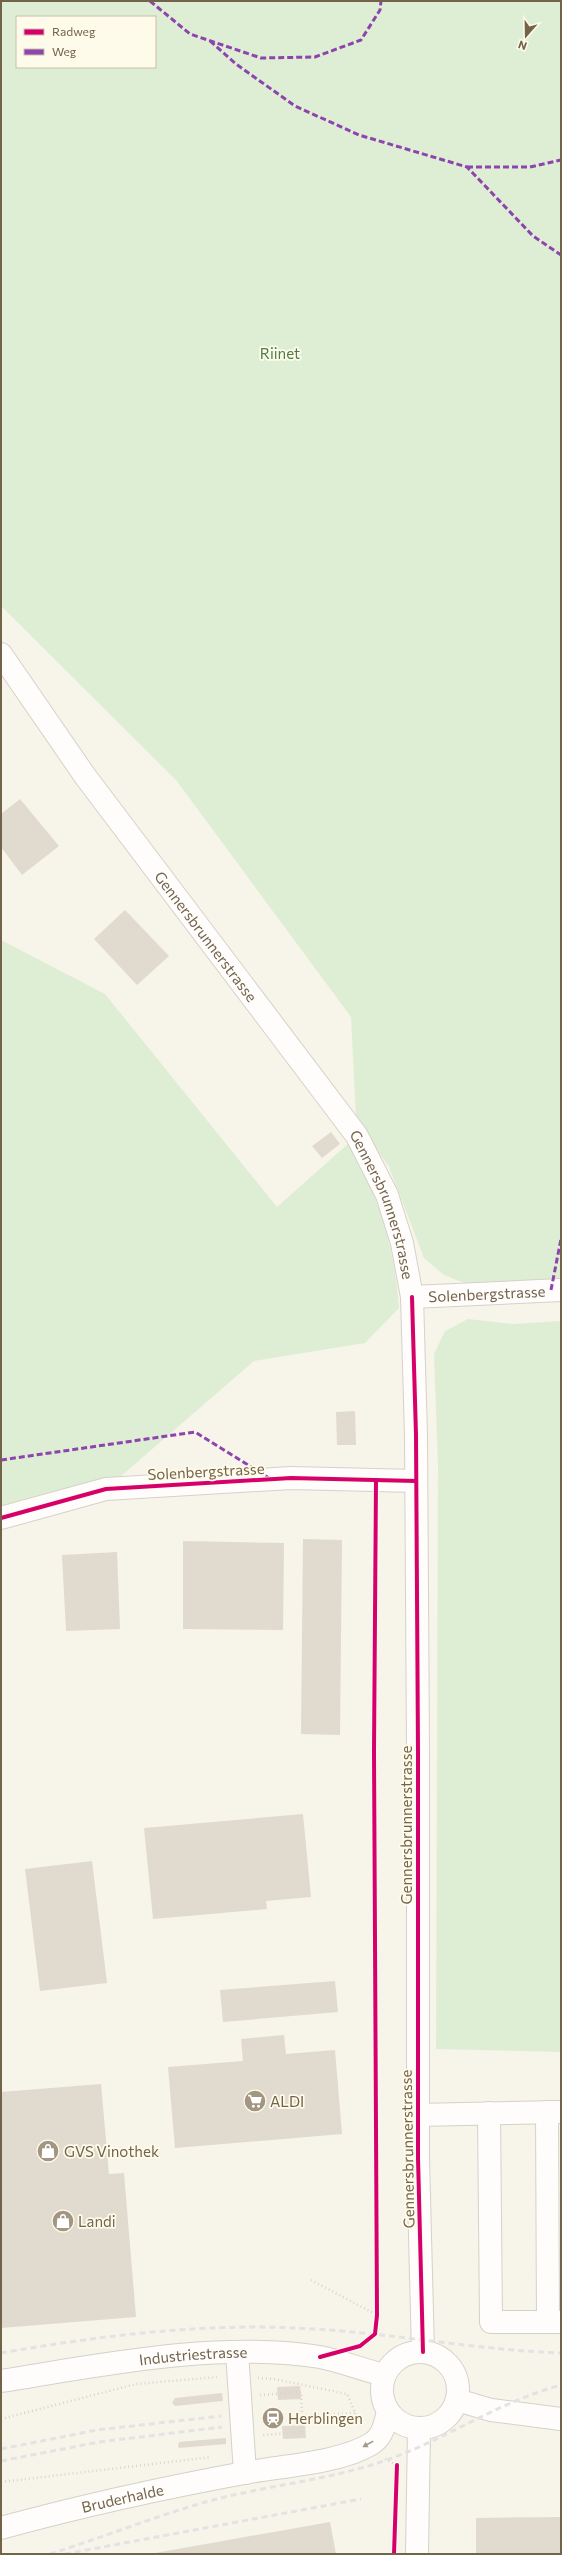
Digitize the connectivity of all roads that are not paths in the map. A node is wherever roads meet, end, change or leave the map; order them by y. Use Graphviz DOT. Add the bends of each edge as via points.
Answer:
graph roads {
  1 [pos="1,654"];
  2 [pos="561,1290"];
  3 [pos="412,1297"];
  4 [pos="416,1481"];
  5 [pos="1,1518"];
  6 [pos="554,2112"];
  7 [pos="488,2113"];
  8 [pos="418,2115"];
  9 [pos="555,2322"];
  10 [pos="237,2352"];
  11 [pos="423,2352"];
  12 [pos="384,2376"];
  13 [pos="1,2381"];
  14 [pos="457,2400"];
  15 [pos="388,2413"];
  16 [pos="561,2419"];
  17 [pos="419,2429"];
  18 [pos="245,2473"];
  19 [pos="1,2528"];
  20 [pos="417,2554"];
  1 -- 3 [label="street, Gennersbrunnerstrasse" via="85,776 357,1136 387,1195 402,1243"];
  2 -- 3 [label="street, Solenbergstrasse"];
  3 -- 4 [label="street, Gennersbrunnerstrasse"];
  4 -- 5 [label="street, Solenbergstrasse" via="290,1478 106,1489"];
  4 -- 8 [label="street, Gennersbrunnerstrasse"];
  6 -- 7 [label="street"];
  6 -- 9 [label="street"];
  7 -- 8 [label="street"];
  7 -- 9 [label="street" via="491,2322"];
  8 -- 11 [label="street, Gennersbrunnerstrasse"];
  10 -- 12 [label="street, Industriestrasse" via="320,2357"];
  10 -- 13 [label="street, Industriestrasse" via="96,2366"];
  10 -- 18 [label="street"];
  11 -- 12 [label="street" via="399,2357 390,2365"];
  11 -- 14 [label="street" via="434,2354 451,2368 458,2389"];
  12 -- 15 [label="street" via="381,2388 382,2401"];
  14 -- 16 [label="street" via="491,2410"];
  14 -- 17 [label="street" via="452,2412 443,2422"];
  15 -- 17 [label="street" via="396,2421"];
  15 -- 18 [label="street, Bruderhalde, one-way" via="381,2434 372,2444 310,2463"];
  17 -- 20 [label="street"];
  18 -- 19 [label="street, Bruderhalde" via="68,2510"];
}
